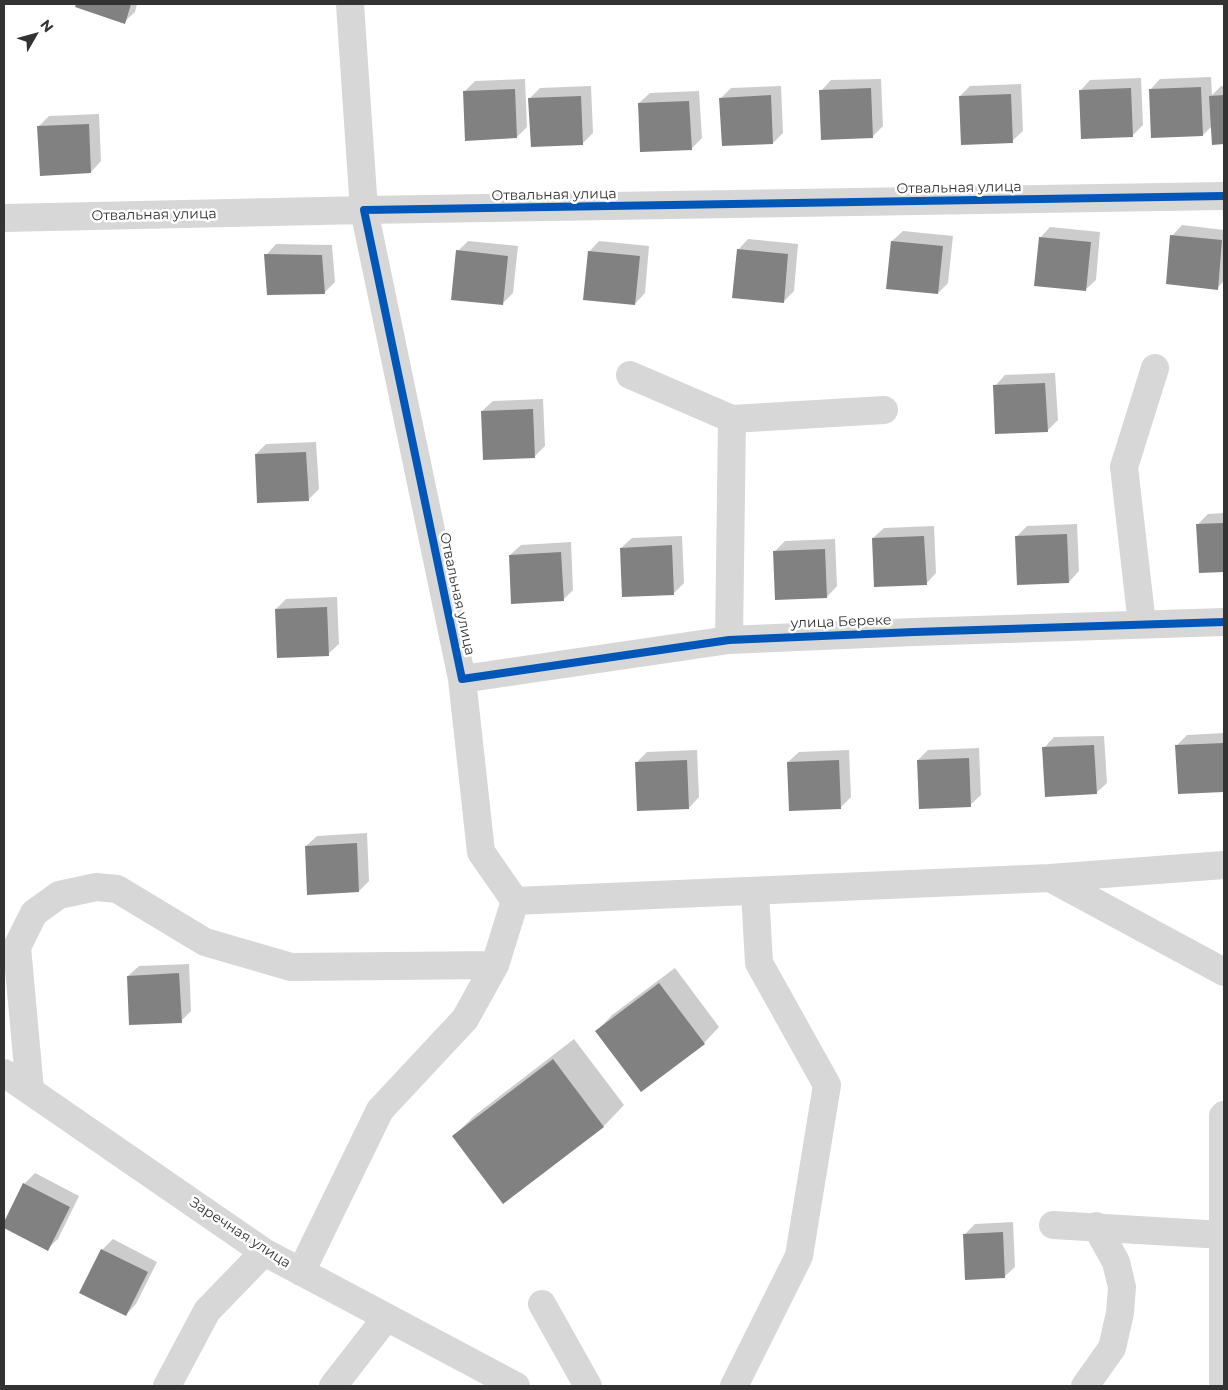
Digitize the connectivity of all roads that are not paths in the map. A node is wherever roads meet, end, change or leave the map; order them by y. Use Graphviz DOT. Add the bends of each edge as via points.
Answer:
graph roads {
  1 [pos="350,4"];
  2 [pos="1224,196"];
  3 [pos="364,210"];
  4 [pos="4,218"];
  5 [pos="1155,368"];
  6 [pos="630,376"];
  7 [pos="884,410"];
  8 [pos="732,419"];
  9 [pos="1224,622"];
  10 [pos="1142,624"];
  11 [pos="729,640"];
  12 [pos="462,679"];
  13 [pos="1224,865"];
  14 [pos="1050,878"];
  15 [pos="755,892"];
  16 [pos="515,901"];
  17 [pos="495,965"];
  18 [pos="1224,972"];
  19 [pos="4,1072"];
  20 [pos="30,1090"];
  21 [pos="1224,1115"];
  22 [pos="1053,1225"];
  23 [pos="1096,1226"];
  24 [pos="1223,1235"];
  25 [pos="264,1252"];
  26 [pos="301,1272"];
  27 [pos="542,1304"];
  28 [pos="386,1318"];
  29 [pos="167,1386"];
  30 [pos="333,1386"];
  31 [pos="516,1386"];
  32 [pos="588,1386"];
  33 [pos="734,1386"];
  34 [pos="1085,1386"];
  35 [pos="1223,1386"];
  1 -- 3 [label="street, Отвальная улица"];
  2 -- 3 [label="street, Отвальная улица"];
  3 -- 4 [label="street, Отвальная улица"];
  3 -- 12 [label="street, Отвальная улица"];
  5 -- 10 [label="street" via="1124,467"];
  6 -- 8 [label="street"];
  7 -- 8 [label="street"];
  8 -- 11 [label="street"];
  9 -- 10 [label="street, улица Береке"];
  10 -- 11 [label="street, улица Береке"];
  11 -- 12 [label="street, улица Береке"];
  12 -- 16 [label="street, Отвальная улица" via="481,852"];
  13 -- 14 [label="street"];
  14 -- 15 [label="street"];
  14 -- 18 [label="street"];
  15 -- 16 [label="street"];
  15 -- 33 [label="street" via="760,963 827,1085 799,1256"];
  16 -- 17 [label="street"];
  17 -- 20 [label="street" via="292,967 205,942 117,889 96,887 59,895 34,913 17,947"];
  17 -- 26 [label="street" via="465,1019 380,1110"];
  19 -- 20 [label="street, Заречная улица"];
  20 -- 25 [label="street, Заречная улица"];
  21 -- 24 [label="street"];
  22 -- 23 [label="street"];
  23 -- 24 [label="street"];
  23 -- 34 [label="street" via="1116,1262 1122,1287 1112,1348"];
  24 -- 35 [label="street"];
  25 -- 26 [label="street, Заречная улица"];
  25 -- 29 [label="street" via="207,1311"];
  26 -- 28 [label="street, Заречная улица"];
  27 -- 32 [label="street"];
  28 -- 30 [label="street"];
  28 -- 31 [label="street, Заречная улица"];
}
